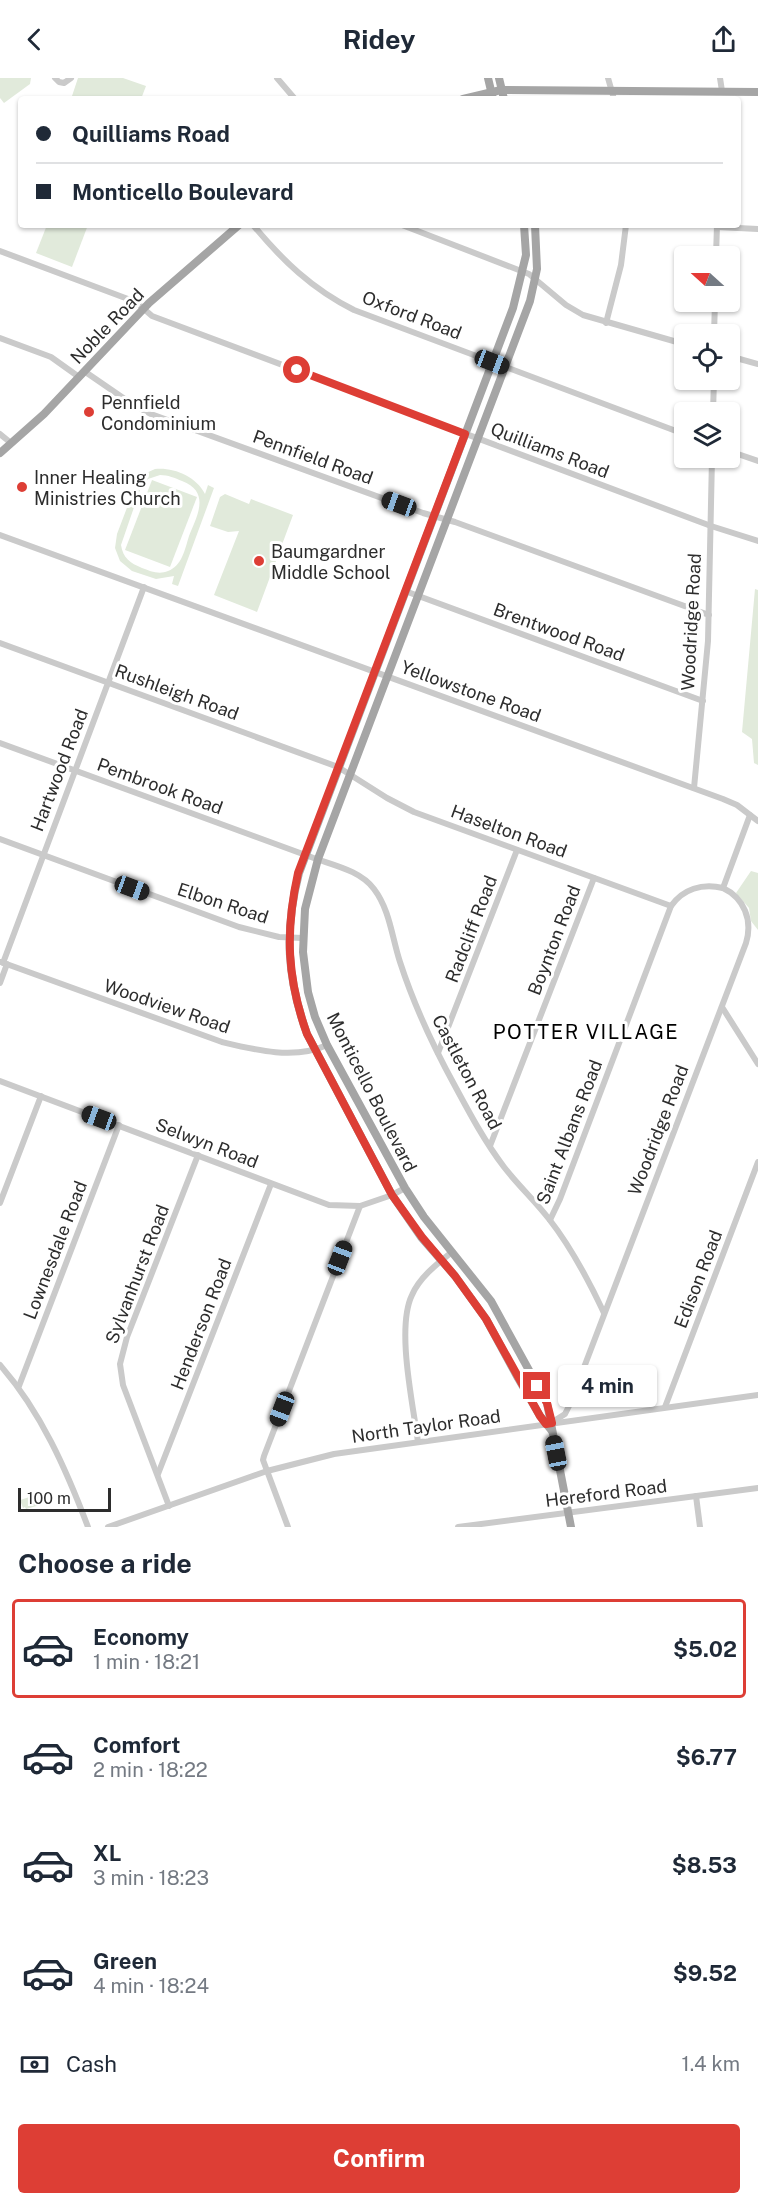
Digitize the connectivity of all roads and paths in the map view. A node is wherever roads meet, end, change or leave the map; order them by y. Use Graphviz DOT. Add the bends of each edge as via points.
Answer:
graph roads {
  1 [pos="55,78"];
  2 [pos="71,78"];
  3 [pos="277,78"];
  4 [pos="488,78"];
  5 [pos="499,78"];
  6 [pos="608,78"];
  7 [pos="720,78"];
  8 [pos="758,92"];
  9 [pos="720,94"];
  10 [pos="492,95"];
  11 [pos="502,95"];
  12 [pos="613,95"];
  13 [pos="292,96"];
  14 [pos="236,228"];
  15 [pos="256,228"];
  16 [pos="410,228"];
  17 [pos="524,228"];
  18 [pos="535,228"];
  19 [pos="626,228"];
  20 [pos="717,228"];
  21 [pos="741,228"];
  22 [pos="758,229"];
  23 [pos="716,246"];
  24 [pos="0,251"];
  25 [pos="529,274"];
  26 [pos="143,309"];
  27 [pos="606,322"];
  28 [pos="0,338"];
  29 [pos="674,341"];
  30 [pos="740,359"];
  31 [pos="492,362"];
  32 [pos="758,364"];
  33 [pos="505,367"];
  34 [pos="81,374"];
  35 [pos="674,430"];
  36 [pos="0,434"];
  37 [pos="465,434"];
  38 [pos="478,439"];
  39 [pos="11,443"];
  40 [pos="0,453"];
  41 [pos="740,455"];
  42 [pos="758,461"];
  43 [pos="712,468"];
  44 [pos="433,517"];
  45 [pos="447,519"];
  46 [pos="711,526"];
  47 [pos="0,535"];
  48 [pos="758,541"];
  49 [pos="144,587"];
  50 [pos="405,591"];
  51 [pos="418,596"];
  52 [pos="709,615"];
  53 [pos="0,643"];
  54 [pos="374,671"];
  55 [pos="387,676"];
  56 [pos="108,683"];
  57 [pos="703,701"];
  58 [pos="0,743"];
  59 [pos="75,770"];
  60 [pos="344,770"];
  61 [pos="694,788"];
  62 [pos="750,815"];
  63 [pos="758,822"];
  64 [pos="0,839"];
  65 [pos="517,850"];
  66 [pos="43,855"];
  67 [pos="311,857"];
  68 [pos="594,878"];
  69 [pos="723,888"];
  70 [pos="671,906"];
  71 [pos="289,938"];
  72 [pos="303,938"];
  73 [pos="3,963"];
  74 [pos="0,983"];
  75 [pos="722,1007"];
  76 [pos="327,1045"];
  77 [pos="314,1051"];
  78 [pos="438,1053"];
  79 [pos="758,1064"];
  80 [pos="0,1081"];
  81 [pos="41,1096"];
  82 [pos="119,1125"];
  83 [pos="490,1146"];
  84 [pos="198,1155"];
  85 [pos="758,1162"];
  86 [pos="272,1184"];
  87 [pos="405,1188"];
  88 [pos="392,1195"];
  89 [pos="0,1203"];
  90 [pos="360,1206"];
  91 [pos="550,1220"];
  92 [pos="452,1252"];
  93 [pos="441,1261"];
  94 [pos="604,1313"];
  95 [pos="0,1365"];
  96 [pos="19,1386"];
  97 [pos="758,1395"];
  98 [pos="665,1407"];
  99 [pos="550,1426"];
  100 [pos="418,1442"];
  101 [pos="267,1471"];
  102 [pos="158,1475"];
  103 [pos="758,1488"];
  104 [pos="696,1496"];
  105 [pos="169,1506"];
  106 [pos="568,1513"];
  107 [pos="88,1527"];
  108 [pos="108,1527"];
  109 [pos="288,1527"];
  110 [pos="458,1527"];
  111 [pos="571,1527"];
  112 [pos="700,1527"];
  1 -- 2 [label="street" via="64,83"];
  3 -- 13 [label="street"];
  4 -- 10 [label="main road"];
  5 -- 11 [label="main road"];
  6 -- 12 [label="street"];
  7 -- 9 [label="street"];
  8 -- 9 [label="main road"];
  9 -- 12 [label="main road"];
  10 -- 11 [label="main road"];
  11 -- 12 [label="main road"];
  14 -- 26 [label="main road, Noble Road"];
  15 -- 31 [label="street, Oxford Road" via="298,274 334,299 363,314"];
  16 -- 25 [label="street"];
  17 -- 25 [label="main road, Monticello Boulevard"];
  18 -- 25 [label="main road, Monticello Boulevard" via="537,255"];
  19 -- 27 [label="street" via="621,265"];
  20 -- 23 [label="street"];
  21 -- 22 [label="street"];
  24 -- 26 [label="street, Quilliams Road" via="136,302"];
  25 -- 27 [label="street" via="575,311"];
  25 -- 31 [label="main road, Monticello Boulevard"];
  25 -- 33 [label="main road, Monticello Boulevard" via="530,301"];
  26 -- 34 [label="main road, Noble Road"];
  26 -- 37 [label="street, Quilliams Road" via="152,316"];
  27 -- 29 [label="street"];
  28 -- 34 [label="street, Pennfield Road" via="51,357"];
  30 -- 32 [label="street"];
  31 -- 33 [label="street, Oxford Road"];
  31 -- 37 [label="main road, Monticello Boulevard"];
  33 -- 35 [label="street, Oxford Road"];
  33 -- 38 [label="main road, Monticello Boulevard"];
  34 -- 39 [label="main road, Noble Road"];
  34 -- 44 [label="street, Pennfield Road" via="143,410"];
  36 -- 39 [label="street"];
  37 -- 38 [label="street, Quilliams Road"];
  37 -- 44 [label="main road, Monticello Boulevard"];
  38 -- 45 [label="main road, Monticello Boulevard"];
  38 -- 46 [label="street, Quilliams Road"];
  39 -- 40 [label="main road, Noble Road"];
  41 -- 42 [label="street"];
  43 -- 46 [label="street, Woodridge Road"];
  44 -- 45 [label="street, Pennfield Road"];
  44 -- 50 [label="main road, Monticello Boulevard"];
  45 -- 51 [label="main road, Monticello Boulevard"];
  45 -- 52 [label="street, Pennfield Road"];
  46 -- 48 [label="street, Quilliams Road"];
  46 -- 52 [label="street, Woodridge Road"];
  47 -- 49 [label="street, Yellowstone Road"];
  49 -- 54 [label="street, Yellowstone Road"];
  49 -- 56 [label="street, Hartwood Road"];
  50 -- 51 [label="street, Brentwood Road"];
  50 -- 54 [label="main road, Monticello Boulevard"];
  51 -- 55 [label="main road, Monticello Boulevard"];
  51 -- 57 [label="street, Brentwood Road"];
  52 -- 57 [label="street, Woodridge Road"];
  53 -- 56 [label="street, Rushleigh Road"];
  54 -- 55 [label="street, Yellowstone Road"];
  54 -- 60 [label="main road, Monticello Boulevard"];
  55 -- 60 [label="main road, Monticello Boulevard"];
  55 -- 61 [label="street, Yellowstone Road"];
  56 -- 59 [label="street, Hartwood Road"];
  56 -- 60 [label="street, Rushleigh Road"];
  57 -- 61 [label="street, Woodridge Road"];
  58 -- 59 [label="street, Pembrook Road"];
  59 -- 66 [label="street, Hartwood Road"];
  59 -- 67 [label="street, Pembrook Road"];
  60 -- 65 [label="street, Haselton Road" via="407,809"];
  60 -- 67 [label="main road, Monticello Boulevard"];
  60 -- 67 [label="main road, Monticello Boulevard"];
  61 -- 62 [label="street, Yellowstone Road"];
  62 -- 63 [label="street, Yellowstone Road"];
  62 -- 69 [label="street"];
  64 -- 66 [label="street, Elbon Road"];
  65 -- 68 [label="street, Haselton Road"];
  65 -- 78 [label="street, Radcliff Road"];
  66 -- 71 [label="street, Elbon Road" via="239,927"];
  66 -- 73 [label="street, Hartwood Road"];
  67 -- 71 [label="main road, Monticello Boulevard" via="293,898"];
  67 -- 72 [label="main road, Monticello Boulevard"];
  67 -- 78 [label="street, Castleton Road" via="360,877 374,889 422,1021"];
  68 -- 70 [label="street, Haselton Road"];
  68 -- 83 [label="street, Boynton Road"];
  69 -- 70 [label="street" via="692,889"];
  69 -- 75 [label="street, Woodridge Road" via="742,904 748,927"];
  70 -- 91 [label="street, Saint Albans Road"];
  71 -- 72 [label="street, Elbon Road"];
  71 -- 77 [label="main road, Monticello Boulevard" via="292,984"];
  72 -- 76 [label="main road, Monticello Boulevard" via="308,992"];
  73 -- 74 [label="street, Hartwood Road"];
  73 -- 77 [label="street, Woodview Road" via="222,1042 267,1051"];
  75 -- 79 [label="street"];
  75 -- 94 [label="street, Woodridge Road"];
  76 -- 77 [label="street, Woodview Road"];
  76 -- 87 [label="main road, Monticello Boulevard"];
  77 -- 88 [label="main road, Monticello Boulevard"];
  78 -- 83 [label="street, Castleton Road"];
  80 -- 81 [label="street, Selwyn Road"];
  81 -- 82 [label="street, Selwyn Road"];
  81 -- 89 [label="street"];
  82 -- 84 [label="street, Selwyn Road"];
  82 -- 96 [label="street, Lownesdale Road"];
  83 -- 91 [label="street, Castleton Road"];
  84 -- 86 [label="street, Selwyn Road"];
  84 -- 102 [label="street, Sylvanhurst Road" via="121,1357 123,1384"];
  85 -- 98 [label="street, Edison Road"];
  86 -- 90 [label="street, Selwyn Road" via="329,1205"];
  86 -- 102 [label="street, Henderson Road"];
  87 -- 88 [label="street, Selwyn Road"];
  87 -- 92 [label="main road, Monticello Boulevard"];
  88 -- 90 [label="street, Selwyn Road"];
  88 -- 93 [label="main road, Monticello Boulevard"];
  90 -- 101 [label="street" via="265,1452"];
  91 -- 94 [label="street, Castleton Road"];
  92 -- 93 [label="street"];
  92 -- 99 [label="main road, Monticello Boulevard" via="491,1301 547,1403"];
  93 -- 99 [label="main road, Monticello Boulevard" via="486,1319"];
  93 -- 100 [label="street" via="412,1294 404,1323"];
  94 -- 99 [label="street, Woodridge Road" via="570,1404 565,1414"];
  95 -- 96 [label="street"];
  96 -- 107 [label="street" via="61,1459"];
  97 -- 98 [label="street, North Taylor Road"];
  98 -- 99 [label="street, North Taylor Road"];
  99 -- 100 [label="street, North Taylor Road"];
  99 -- 106 [label="main road, Monticello Boulevard"];
  100 -- 101 [label="street, North Taylor Road" via="334,1454"];
  101 -- 105 [label="street, North Taylor Road"];
  101 -- 109 [label="street"];
  102 -- 105 [label="street, Sylvanhurst Road"];
  103 -- 104 [label="street, Hereford Road"];
  104 -- 106 [label="street, Hereford Road"];
  104 -- 112 [label="street"];
  105 -- 108 [label="street, North Taylor Road"];
  106 -- 110 [label="street, Hereford Road"];
  106 -- 111 [label="main road, Monticello Boulevard"];
}
